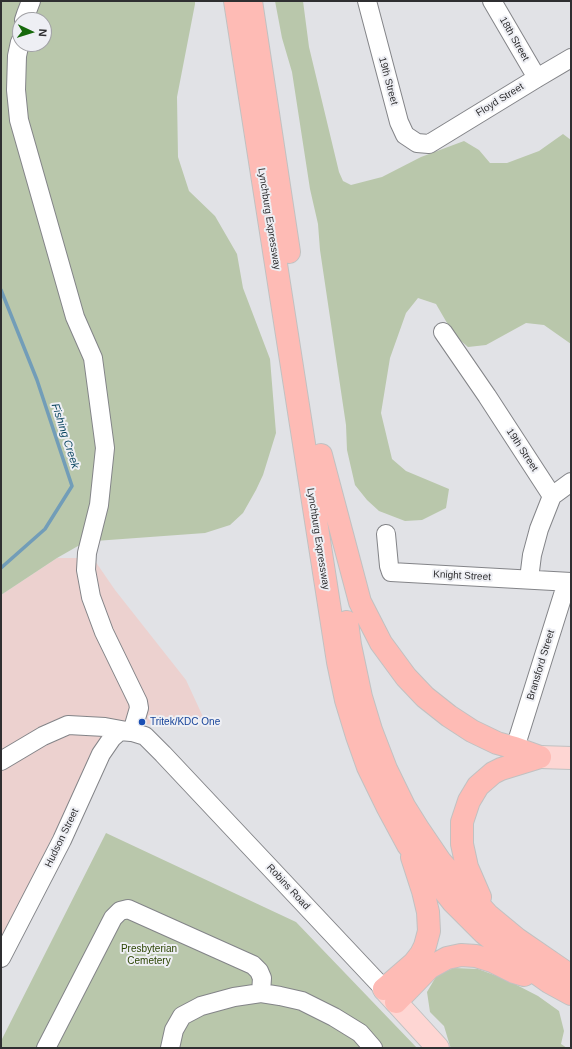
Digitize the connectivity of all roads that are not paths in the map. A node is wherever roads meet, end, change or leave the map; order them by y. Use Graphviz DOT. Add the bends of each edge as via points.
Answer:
graph roads {
  1 [pos="31,1"];
  2 [pos="235,1"];
  3 [pos="251,1"];
  4 [pos="367,1"];
  5 [pos="495,2"];
  6 [pos="27,12"];
  7 [pos="18,52"];
  8 [pos="571,58"];
  9 [pos="537,78"];
  10 [pos="429,144"];
  11 [pos="443,332"];
  12 [pos="321,455"];
  13 [pos="571,482"];
  14 [pos="552,496"];
  15 [pos="386,534"];
  16 [pos="529,580"];
  17 [pos="569,582"];
  18 [pos="132,732"];
  19 [pos="515,748"];
  20 [pos="540,757"];
  21 [pos="571,758"];
  22 [pos="1,761"];
  23 [pos="408,845"];
  24 [pos="488,915"];
  25 [pos="1,958"];
  26 [pos="571,976"];
  27 [pos="549,982"];
  28 [pos="261,993"];
  29 [pos="571,994"];
  30 [pos="390,995"];
  31 [pos="46,1048"];
  32 [pos="170,1048"];
  33 [pos="373,1048"];
  34 [pos="438,1048"];
  1 -- 6 [label="street"];
  2 -- 23 [label="highway, Lynchburg Expressway" via="338,662 356,736 368,767"];
  3 -- 12 [label="highway, Lynchburg Expressway"];
  4 -- 10 [label="street, 19th Street" via="399,122 405,135 417,143"];
  5 -- 9 [label="street, 18th Street"];
  7 -- 18 [label="street" via="16,90 19,120 75,317 93,358 105,448 99,505 87,552 86,570 91,596 104,632 138,702 139,708"];
  8 -- 9 [label="street, Floyd Street"];
  9 -- 10 [label="street, Floyd Street"];
  11 -- 14 [label="street, 19th Street"];
  12 -- 19 [label="highway" via="360,602 381,643 406,677 425,697 449,716 472,731"];
  12 -- 24 [label="highway, Lynchburg Expressway" via="350,645 371,730 404,806 419,830 440,861"];
  13 -- 14 [label="street"];
  14 -- 16 [label="street" via="532,555"];
  15 -- 16 [label="street, Knight Street" via="391,572"];
  16 -- 17 [label="street, Knight Street"];
  17 -- 19 [label="street, Bransford Street"];
  18 -- 22 [label="street, Robins Road" via="105,727 68,725 43,736"];
  18 -- 25 [label="street, Hudson Street" via="120,731 101,754 62,840"];
  18 -- 30 [label="street, Robins Road" via="145,736 163,754"];
  19 -- 20 [label="highway"];
  20 -- 21 [label="main road"];
  20 -- 24 [label="highway" via="493,773 478,786 469,801 462,822 462,844 467,867"];
  23 -- 27 [label="highway, Lynchburg Expressway" via="453,902 484,933"];
  23 -- 30 [label="highway" via="428,912 429,930 421,954"];
  24 -- 26 [label="highway, Lynchburg Expressway" via="517,940"];
  27 -- 29 [label="highway, Lynchburg Expressway"];
  27 -- 30 [label="highway" via="514,972 492,960 461,956 448,958"];
  28 -- 31 [label="street" via="260,971 253,965 128,909 120,911 113,918"];
  28 -- 32 [label="street" via="201,1006 182,1016 174,1030"];
  28 -- 33 [label="street" via="302,1001 360,1033"];
  30 -- 34 [label="main road, Robins Road"];
}
